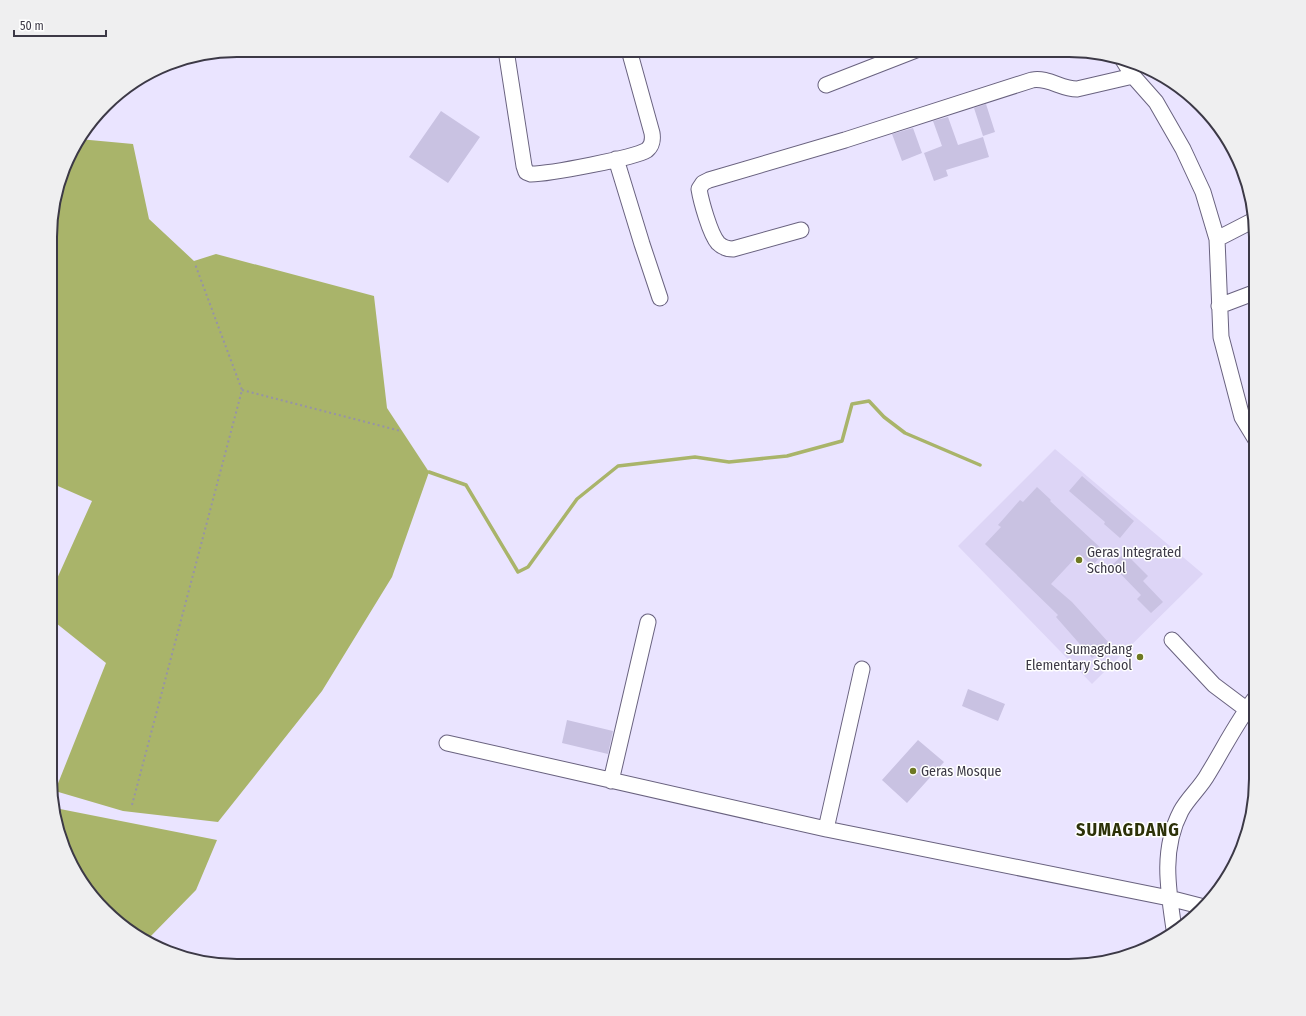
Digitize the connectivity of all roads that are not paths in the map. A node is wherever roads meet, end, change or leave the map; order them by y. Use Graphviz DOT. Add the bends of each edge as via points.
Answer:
graph roads {
  1 [pos="507,57"];
  2 [pos="631,57"];
  3 [pos="898,57"];
  4 [pos="1127,67"];
  5 [pos="1133,76"];
  6 [pos="826,86"];
  7 [pos="616,159"];
  8 [pos="1248,222"];
  9 [pos="801,230"];
  10 [pos="1217,239"];
  11 [pos="1249,295"];
  12 [pos="660,298"];
  13 [pos="1219,306"];
  14 [pos="1249,428"];
  15 [pos="648,622"];
  16 [pos="1172,640"];
  17 [pos="862,669"];
  18 [pos="1249,706"];
  19 [pos="1246,710"];
  20 [pos="447,743"];
  21 [pos="611,781"];
  22 [pos="826,829"];
  23 [pos="1169,898"];
  24 [pos="1197,905"];
  25 [pos="1173,926"];
  1 -- 7 [label="street" via="526,172 545,173"];
  2 -- 7 [label="street" via="653,138 646,150"];
  3 -- 6 [label="street"];
  4 -- 5 [label="street"];
  5 -- 9 [label="street" via="1077,89 1068,89 1043,79 1032,80 845,140 709,180 699,189 713,236 726,248 733,249"];
  5 -- 10 [label="street" via="1156,102 1183,148 1203,192"];
  7 -- 12 [label="street"];
  8 -- 10 [label="street"];
  10 -- 13 [label="street"];
  11 -- 13 [label="street"];
  13 -- 14 [label="street" via="1222,337 1242,417"];
  15 -- 21 [label="street"];
  16 -- 19 [label="street" via="1214,685"];
  17 -- 22 [label="street"];
  18 -- 19 [label="street"];
  19 -- 23 [label="street" via="1207,776 1182,810 1171,833 1167,855"];
  20 -- 21 [label="street"];
  21 -- 22 [label="street"];
  22 -- 23 [label="street"];
  23 -- 24 [label="street"];
  23 -- 25 [label="street"];
}
